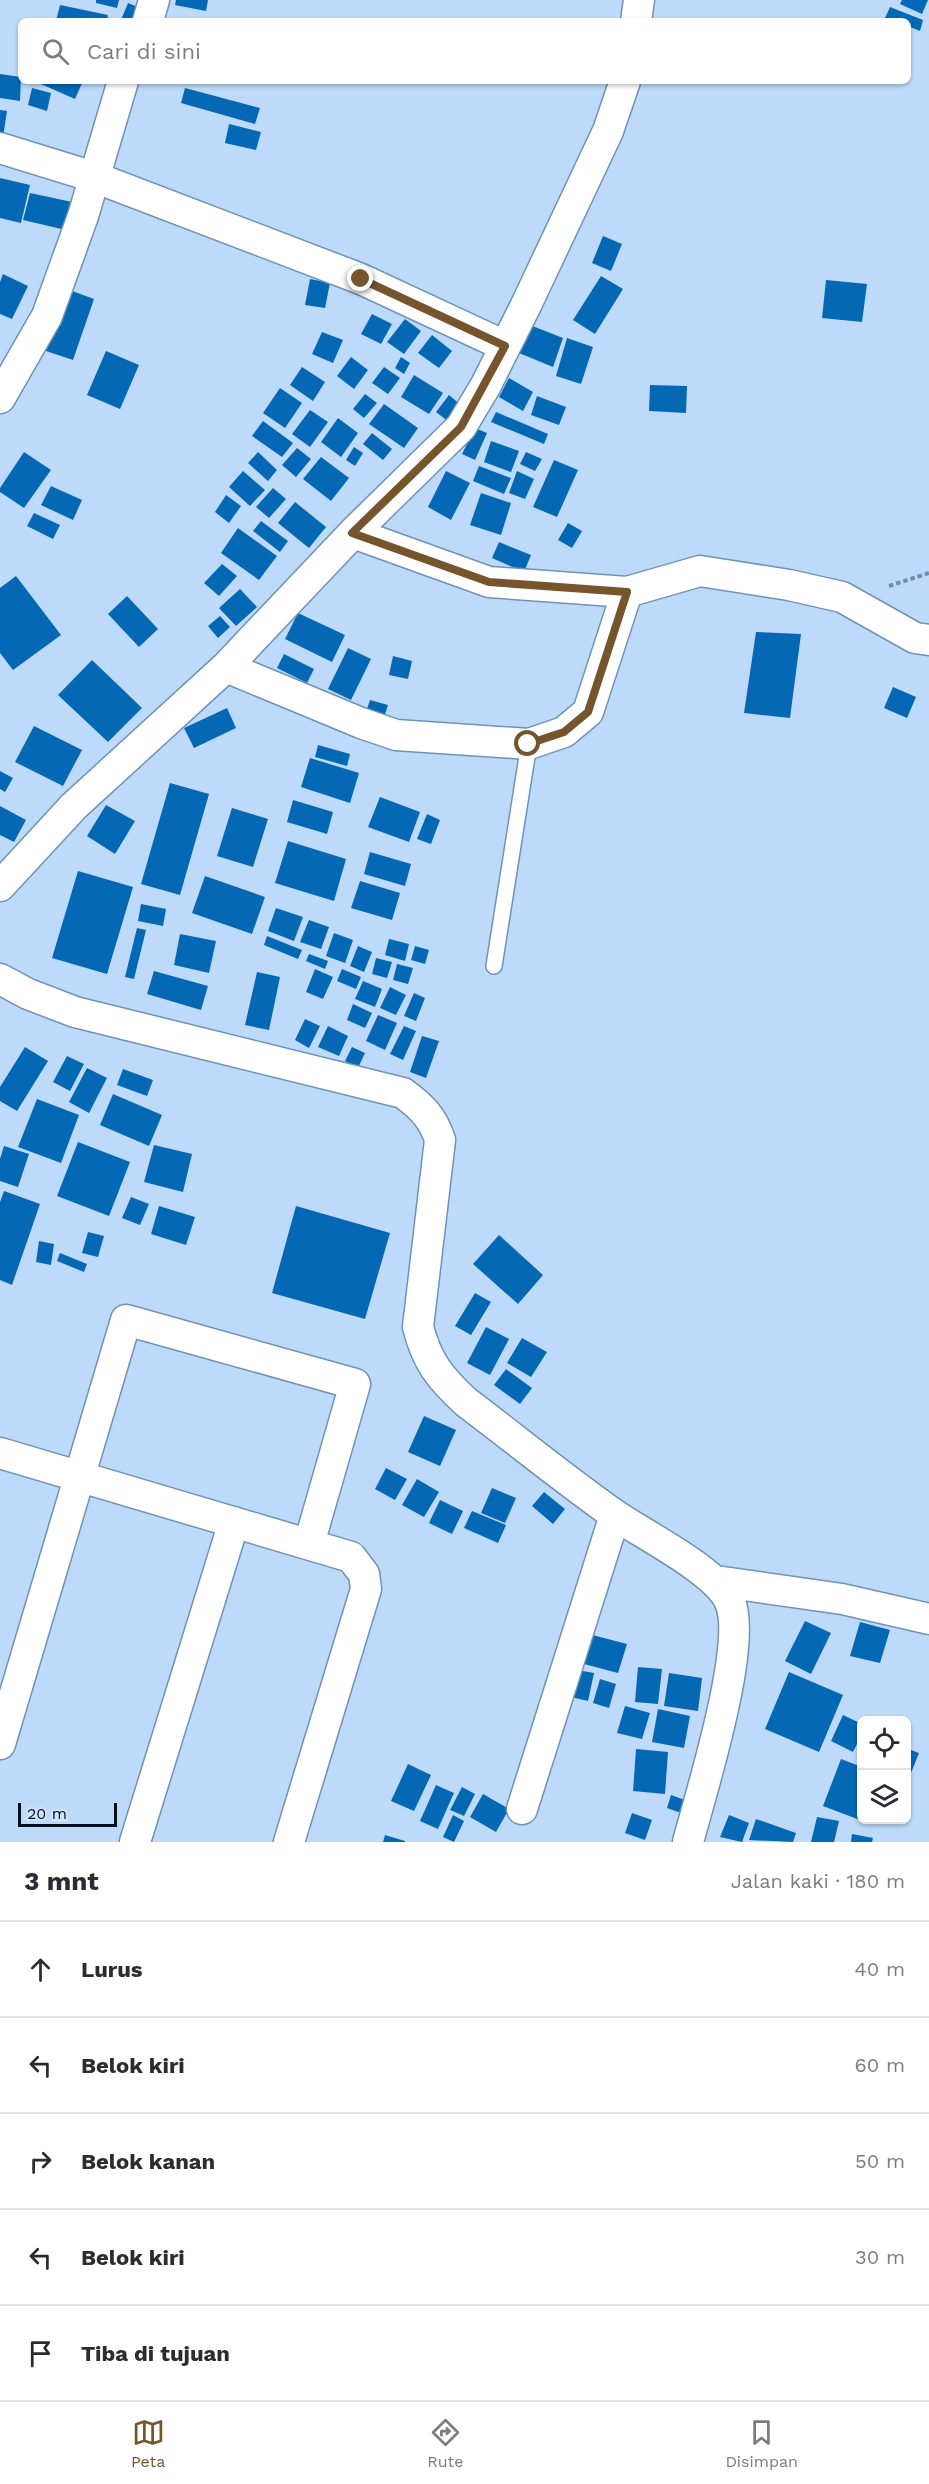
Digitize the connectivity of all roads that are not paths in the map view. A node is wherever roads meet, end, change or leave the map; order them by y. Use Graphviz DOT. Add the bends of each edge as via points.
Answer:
graph roads {
  1 [pos="154,0"];
  2 [pos="639,0"];
  3 [pos="149,18"];
  4 [pos="636,18"];
  5 [pos="122,84"];
  6 [pos="625,84"];
  7 [pos="0,148"];
  8 [pos="94,177"];
  9 [pos="505,346"];
  10 [pos="0,398"];
  11 [pos="352,533"];
  12 [pos="627,592"];
  13 [pos="929,640"];
  14 [pos="226,667"];
  15 [pos="528,744"];
  16 [pos="0,886"];
  17 [pos="494,966"];
  18 [pos="0,979"];
  19 [pos="0,1453"];
  20 [pos="78,1477"];
  21 [pos="615,1515"];
  22 [pos="234,1522"];
  23 [pos="309,1544"];
  24 [pos="716,1581"];
  25 [pos="929,1619"];
  26 [pos="0,1744"];
  27 [pos="522,1809"];
  28 [pos="135,1842"];
  29 [pos="289,1842"];
  30 [pos="688,1842"];
  1 -- 3 [label="street"];
  2 -- 4 [label="street"];
  5 -- 8 [label="street"];
  6 -- 9 [label="street" via="608,131"];
  7 -- 8 [label="street"];
  8 -- 9 [label="street" via="361,279"];
  8 -- 10 [label="street" via="47,316"];
  9 -- 11 [label="street" via="461,427"];
  11 -- 12 [label="street" via="489,582"];
  11 -- 14 [label="street"];
  12 -- 13 [label="street" via="700,571 766,581 842,597 915,638"];
  12 -- 15 [label="street" via="588,712 564,732"];
  14 -- 15 [label="street" via="396,735"];
  14 -- 16 [label="street" via="74,806"];
  15 -- 17 [label="lane"];
  18 -- 21 [label="street" via="75,1012 403,1093 422,1107 435,1124 440,1140 418,1328 425,1353 444,1382 466,1402"];
  19 -- 20 [label="street"];
  20 -- 22 [label="street"];
  20 -- 23 [label="street" via="126,1320 355,1384"];
  20 -- 26 [label="street"];
  21 -- 24 [label="street"];
  21 -- 27 [label="street"];
  22 -- 23 [label="street"];
  22 -- 28 [label="street"];
  23 -- 29 [label="street" via="351,1557 364,1574 366,1589"];
  24 -- 25 [label="street" via="842,1599"];
  24 -- 30 [label="street" via="730,1602 734,1642 723,1704"];
}
